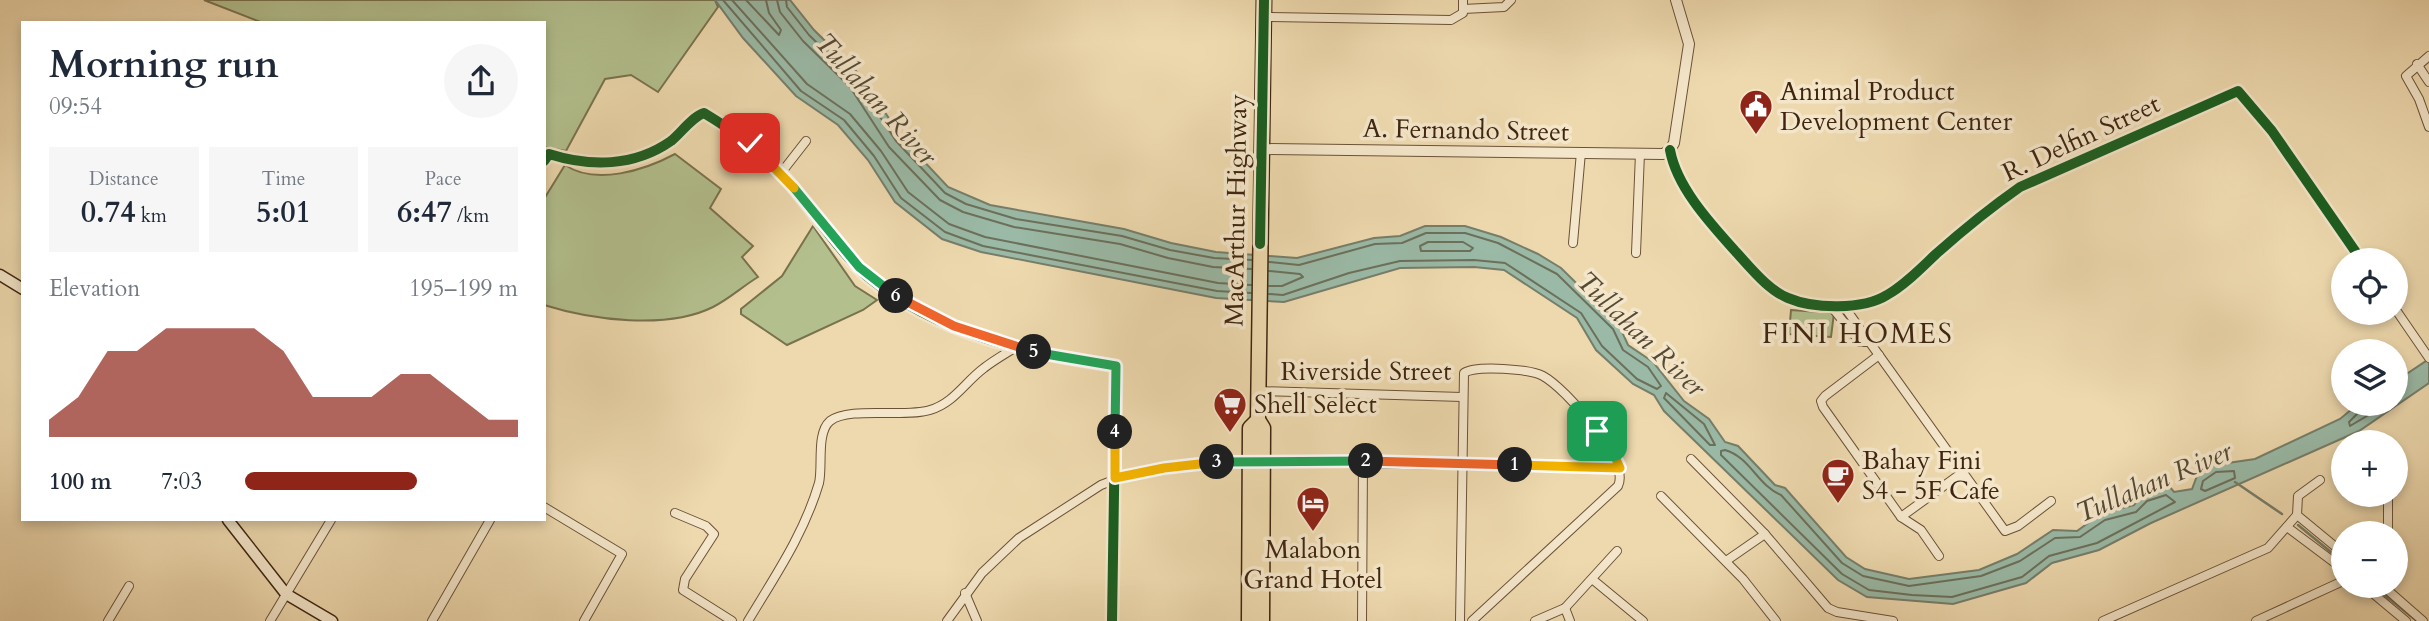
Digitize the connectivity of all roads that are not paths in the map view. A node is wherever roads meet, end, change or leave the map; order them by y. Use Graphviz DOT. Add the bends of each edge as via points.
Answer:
graph roads {
  1 [pos="1264,0"];
  2 [pos="1511,0"];
  3 [pos="1676,0"];
  4 [pos="1463,5"];
  5 [pos="1264,17"];
  6 [pos="2429,56"];
  7 [pos="2417,64"];
  8 [pos="2429,82"];
  9 [pos="2429,128"];
  10 [pos="806,141"];
  11 [pos="1260,149"];
  12 [pos="1670,150"];
  13 [pos="1581,152"];
  14 [pos="1640,153"];
  15 [pos="546,157"];
  16 [pos="780,173"];
  17 [pos="1573,243"];
  18 [pos="2353,248"];
  19 [pos="1636,253"];
  20 [pos="0,275"];
  21 [pos="21,288"];
  22 [pos="1830,305"];
  23 [pos="1843,305"];
  24 [pos="2407,325"];
  25 [pos="1867,342"];
  26 [pos="1016,347"];
  27 [pos="1879,355"];
  28 [pos="2429,358"];
  29 [pos="1258,391"];
  30 [pos="1462,397"];
  31 [pos="1691,459"];
  32 [pos="1256,461"];
  33 [pos="1363,461"];
  34 [pos="1462,464"];
  35 [pos="1620,468"];
  36 [pos="1963,472"];
  37 [pos="1115,478"];
  38 [pos="2320,480"];
  39 [pos="1661,496"];
  40 [pos="2051,501"];
  41 [pos="546,508"];
  42 [pos="675,513"];
  43 [pos="2297,515"];
  44 [pos="1901,517"];
  45 [pos="229,521"];
  46 [pos="330,521"];
  47 [pos="489,521"];
  48 [pos="2287,527"];
  49 [pos="1765,534"];
  50 [pos="2331,543"];
  51 [pos="1617,551"];
  52 [pos="1939,556"];
  53 [pos="2331,560"];
  54 [pos="1726,561"];
  55 [pos="1592,579"];
  56 [pos="129,586"];
  57 [pos="2331,587"];
  58 [pos="965,593"];
  59 [pos="286,594"];
  60 [pos="2378,598"];
  61 [pos="2398,598"];
  62 [pos="1565,608"];
  63 [pos="1837,612"];
  64 [pos="2260,620"];
  65 [pos="108,621"];
  66 [pos="270,621"];
  67 [pos="332,621"];
  68 [pos="432,621"];
  69 [pos="584,621"];
  70 [pos="732,621"];
  71 [pos="747,621"];
  72 [pos="947,621"];
  73 [pos="977,621"];
  74 [pos="1112,621"];
  75 [pos="1249,621"];
  76 [pos="1262,621"];
  77 [pos="1362,621"];
  78 [pos="1460,621"];
  79 [pos="1472,621"];
  80 [pos="1535,621"];
  81 [pos="1570,621"];
  82 [pos="1643,621"];
  83 [pos="1776,621"];
  84 [pos="1832,621"];
  85 [pos="1893,621"];
  86 [pos="2103,621"];
  87 [pos="2406,621"];
  88 [pos="2423,621"];
  1 -- 5 [label="highway, MacArthur Highway"];
  2 -- 4 [label="street" via="1504,7"];
  3 -- 12 [label="street" via="1689,44"];
  4 -- 5 [label="street" via="1463,13 1451,20"];
  5 -- 11 [label="highway, MacArthur Highway"];
  6 -- 7 [label="street"];
  7 -- 8 [label="street"];
  7 -- 9 [label="street" via="2406,76"];
  10 -- 16 [label="street"];
  11 -- 13 [label="street, A. Fernando Street"];
  11 -- 29 [label="highway, MacArthur Highway"];
  12 -- 14 [label="street, A. Fernando Street"];
  12 -- 22 [label="street, R. Delfin Street" via="1673,165 1696,201 1755,273 1786,298"];
  13 -- 14 [label="street, A. Fernando Street"];
  13 -- 17 [label="street"];
  14 -- 19 [label="street"];
  15 -- 16 [label="street" via="588,163 630,159 669,142 702,113 741,136"];
  16 -- 26 [label="street" via="869,277 954,326"];
  18 -- 23 [label="street, R. Delfin Street" via="2272,131 2238,91 2020,187 1887,296"];
  20 -- 21 [label="main road"];
  22 -- 23 [label="street, R. Delfin Street"];
  22 -- 25 [label="street" via="1860,341"];
  23 -- 25 [label="street"];
  24 -- 28 [label="street"];
  25 -- 27 [label="street"];
  26 -- 37 [label="street" via="1116,366"];
  26 -- 71 [label="street" via="933,410 841,415 830,422 824,431 820,479 798,538"];
  27 -- 36 [label="street"];
  27 -- 44 [label="street" via="1821,401"];
  29 -- 30 [label="street, Riverside Street"];
  29 -- 32 [label="highway, MacArthur Highway" via="1258,420 1263,428"];
  30 -- 34 [label="street"];
  30 -- 35 [label="street, Riverside Street" via="1468,370 1530,371 1542,376 1610,446"];
  31 -- 49 [label="street"];
  32 -- 33 [label="street"];
  32 -- 37 [label="street" via="1164,468"];
  32 -- 75 [label="highway, MacArthur Highway"];
  32 -- 76 [label="highway, MacArthur Highway"];
  33 -- 34 [label="street"];
  33 -- 77 [label="street"];
  34 -- 35 [label="street"];
  34 -- 78 [label="street"];
  35 -- 79 [label="street" via="1618,486"];
  36 -- 40 [label="street" via="2006,531"];
  36 -- 44 [label="street"];
  37 -- 58 [label="street" via="1019,538"];
  37 -- 74 [label="street"];
  38 -- 43 [label="street" via="2298,496"];
  39 -- 54 [label="street"];
  41 -- 69 [label="street" via="622,554"];
  42 -- 70 [label="street" via="714,534 685,579 683,590"];
  43 -- 48 [label="street"];
  43 -- 50 [label="street"];
  44 -- 52 [label="street" via="1921,530"];
  45 -- 59 [label="main road"];
  46 -- 59 [label="street"];
  47 -- 68 [label="street"];
  48 -- 53 [label="street"];
  48 -- 86 [label="street" via="2269,548"];
  49 -- 54 [label="street"];
  49 -- 63 [label="street" via="1824,604"];
  51 -- 55 [label="street"];
  54 -- 83 [label="street"];
  55 -- 62 [label="street"];
  55 -- 82 [label="street"];
  56 -- 65 [label="street"];
  57 -- 64 [label="street"];
  58 -- 72 [label="street"];
  58 -- 73 [label="street"];
  59 -- 66 [label="street"];
  59 -- 67 [label="main road"];
  60 -- 87 [label="street"];
  61 -- 88 [label="street"];
  62 -- 80 [label="street"];
  62 -- 81 [label="street"];
  63 -- 84 [label="street"];
  63 -- 85 [label="street"];
}
